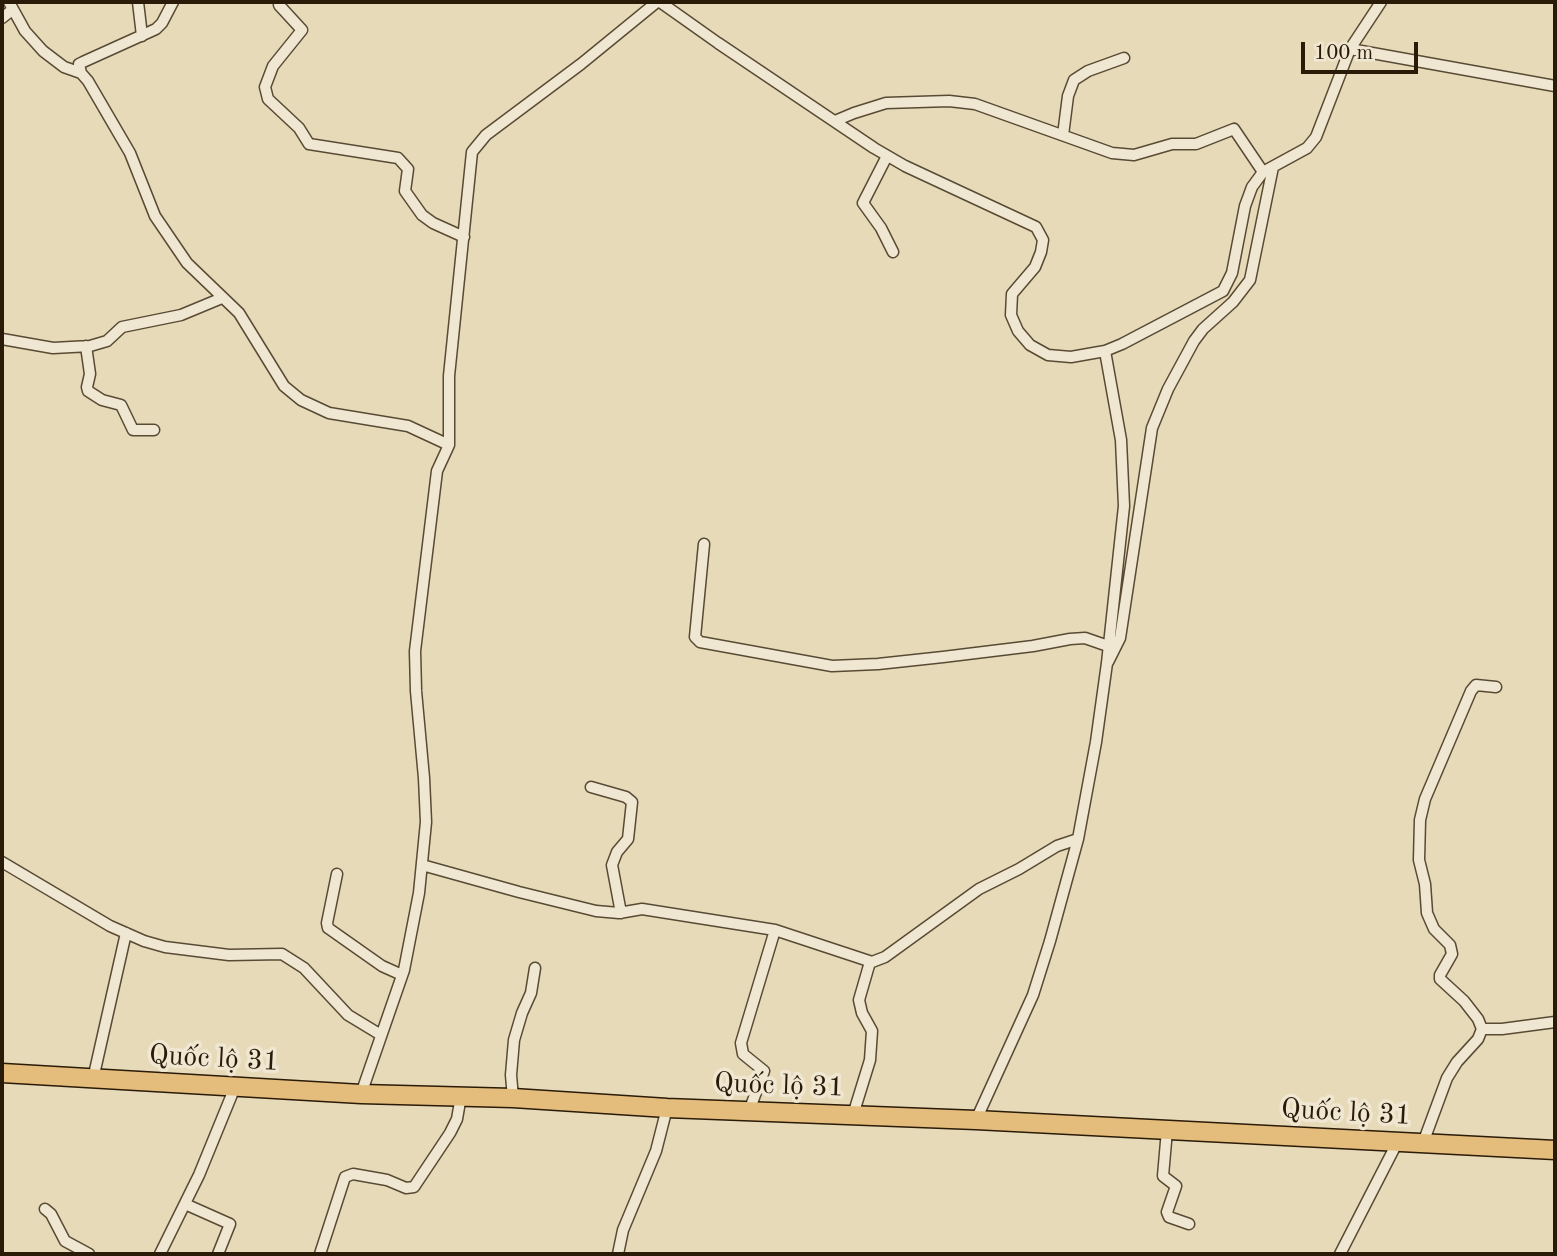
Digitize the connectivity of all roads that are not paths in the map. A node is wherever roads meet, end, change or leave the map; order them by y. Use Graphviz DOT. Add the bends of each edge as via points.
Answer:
graph roads {
  1 [pos="138,2"];
  2 [pos="173,2"];
  3 [pos="659,2"];
  4 [pos="1381,2"];
  5 [pos="279,5"];
  6 [pos="10,6"];
  7 [pos="2,18"];
  8 [pos="142,36"];
  9 [pos="1350,49"];
  10 [pos="1124,58"];
  11 [pos="81,73"];
  12 [pos="1555,86"];
  13 [pos="835,121"];
  14 [pos="1063,135"];
  15 [pos="887,156"];
  16 [pos="1273,167"];
  17 [pos="1263,172"];
  18 [pos="464,237"];
  19 [pos="893,252"];
  20 [pos="222,298"];
  21 [pos="2,339"];
  22 [pos="86,346"];
  23 [pos="1105,351"];
  24 [pos="154,430"];
  25 [pos="449,445"];
  26 [pos="704,544"];
  27 [pos="1108,646"];
  28 [pos="1107,663"];
  29 [pos="1496,687"];
  30 [pos="591,787"];
  31 [pos="1078,839"];
  32 [pos="2,862"];
  33 [pos="422,865"];
  34 [pos="337,874"];
  35 [pos="621,912"];
  36 [pos="775,930"];
  37 [pos="126,933"];
  38 [pos="870,962"];
  39 [pos="535,968"];
  40 [pos="402,975"];
  41 [pos="1555,1022"];
  42 [pos="1482,1028"];
  43 [pos="381,1035"];
  44 [pos="2,1073"];
  45 [pos="93,1079"];
  46 [pos="235,1087"];
  47 [pos="361,1094"];
  48 [pos="461,1096"];
  49 [pos="513,1098"];
  50 [pos="667,1108"];
  51 [pos="750,1111"];
  52 [pos="853,1115"];
  53 [pos="976,1120"];
  54 [pos="1167,1130"];
  55 [pos="1397,1143"];
  56 [pos="1423,1143"];
  57 [pos="1555,1150"];
  58 [pos="185,1203"];
  59 [pos="45,1209"];
  60 [pos="1189,1224"];
  61 [pos="89,1254"];
  62 [pos="160,1254"];
  63 [pos="218,1254"];
  64 [pos="320,1254"];
  65 [pos="618,1254"];
  66 [pos="1340,1254"];
  1 -- 8 [label="street"];
  2 -- 8 [label="street" via="162,23"];
  3 -- 13 [label="street"];
  3 -- 18 [label="street" via="481,140 472,152"];
  4 -- 9 [label="street"];
  5 -- 18 [label="street" via="302,30 273,66 265,87 268,99 309,144 398,158 408,169 405,191 422,215"];
  6 -- 7 [label="street"];
  6 -- 11 [label="street" via="43,51"];
  8 -- 11 [label="street" via="79,64"];
  9 -- 12 [label="street"];
  9 -- 16 [label="street" via="1315,138 1307,148"];
  10 -- 14 [label="street" via="1074,80"];
  11 -- 20 [label="street" via="130,153 155,216 187,263"];
  13 -- 14 [label="street" via="886,103 949,101 985,106"];
  13 -- 15 [label="street"];
  14 -- 17 [label="street" via="1112,153 1134,155 1172,144 1196,144 1234,129"];
  15 -- 19 [label="street" via="863,203"];
  15 -- 23 [label="street" via="1036,227 1043,246 1035,267 1012,294 1014,323 1030,345 1048,355 1070,357"];
  16 -- 17 [label="street"];
  16 -- 28 [label="street" via="1250,280 1194,341 1152,428 1120,638"];
  17 -- 23 [label="street" via="1249,194 1232,273 1223,291"];
  18 -- 25 [label="street" via="449,376"];
  20 -- 22 [label="street" via="181,315 127,326 105,342"];
  20 -- 25 [label="street" via="244,319 284,386 301,400 344,417 414,428"];
  21 -- 22 [label="street" via="53,348"];
  22 -- 24 [label="street" via="88,391 121,405 133,430"];
  23 -- 27 [label="street" via="1121,440 1124,506"];
  25 -- 33 [label="street" via="437,471 415,651 425,811"];
  26 -- 27 [label="street" via="695,637 700,642 832,666 954,656 1070,639 1085,638"];
  27 -- 28 [label="street"];
  28 -- 31 [label="street"];
  29 -- 42 [label="street" via="1476,685 1462,708 1425,799 1419,844 1427,913 1452,949 1440,979 1464,1001"];
  30 -- 35 [label="street" via="632,802 628,839 612,864"];
  31 -- 38 [label="street" via="979,889 885,957"];
  31 -- 53 [label="street" via="1032,995"];
  32 -- 37 [label="street"];
  33 -- 35 [label="street" via="567,905"];
  33 -- 40 [label="street"];
  34 -- 40 [label="street" via="328,928"];
  35 -- 36 [label="street" via="642,909"];
  36 -- 38 [label="street"];
  36 -- 51 [label="street" via="741,1043 743,1054 764,1071"];
  37 -- 43 [label="street" via="166,947 244,956 282,954 304,968 348,1015"];
  37 -- 45 [label="street"];
  38 -- 52 [label="street" via="859,1000 872,1031 870,1060"];
  39 -- 49 [label="street" via="514,1040"];
  40 -- 43 [label="street"];
  41 -- 42 [label="street"];
  42 -- 56 [label="street" via="1447,1078"];
  43 -- 47 [label="street"];
  44 -- 45 [label="highway, Quốc lộ 31"];
  45 -- 46 [label="highway, Quốc lộ 31"];
  46 -- 47 [label="highway, Quốc lộ 31"];
  46 -- 58 [label="street"];
  47 -- 48 [label="highway, Quốc lộ 31"];
  48 -- 49 [label="highway, Quốc lộ 31"];
  48 -- 64 [label="street" via="450,1133 414,1187 353,1174 345,1177"];
  49 -- 50 [label="highway, Quốc lộ 31"];
  50 -- 51 [label="highway, Quốc lộ 31"];
  50 -- 65 [label="street"];
  51 -- 52 [label="highway, Quốc lộ 31"];
  52 -- 53 [label="highway, Quốc lộ 31"];
  53 -- 54 [label="highway, Quốc lộ 31"];
  54 -- 55 [label="highway, Quốc lộ 31"];
  54 -- 60 [label="street" via="1163,1176 1176,1186 1167,1212"];
  55 -- 56 [label="highway, Quốc lộ 31"];
  55 -- 66 [label="street"];
  56 -- 57 [label="highway, Quốc lộ 31"];
  58 -- 62 [label="street"];
  58 -- 63 [label="street" via="230,1224"];
  59 -- 61 [label="street" via="63,1238"];
}
